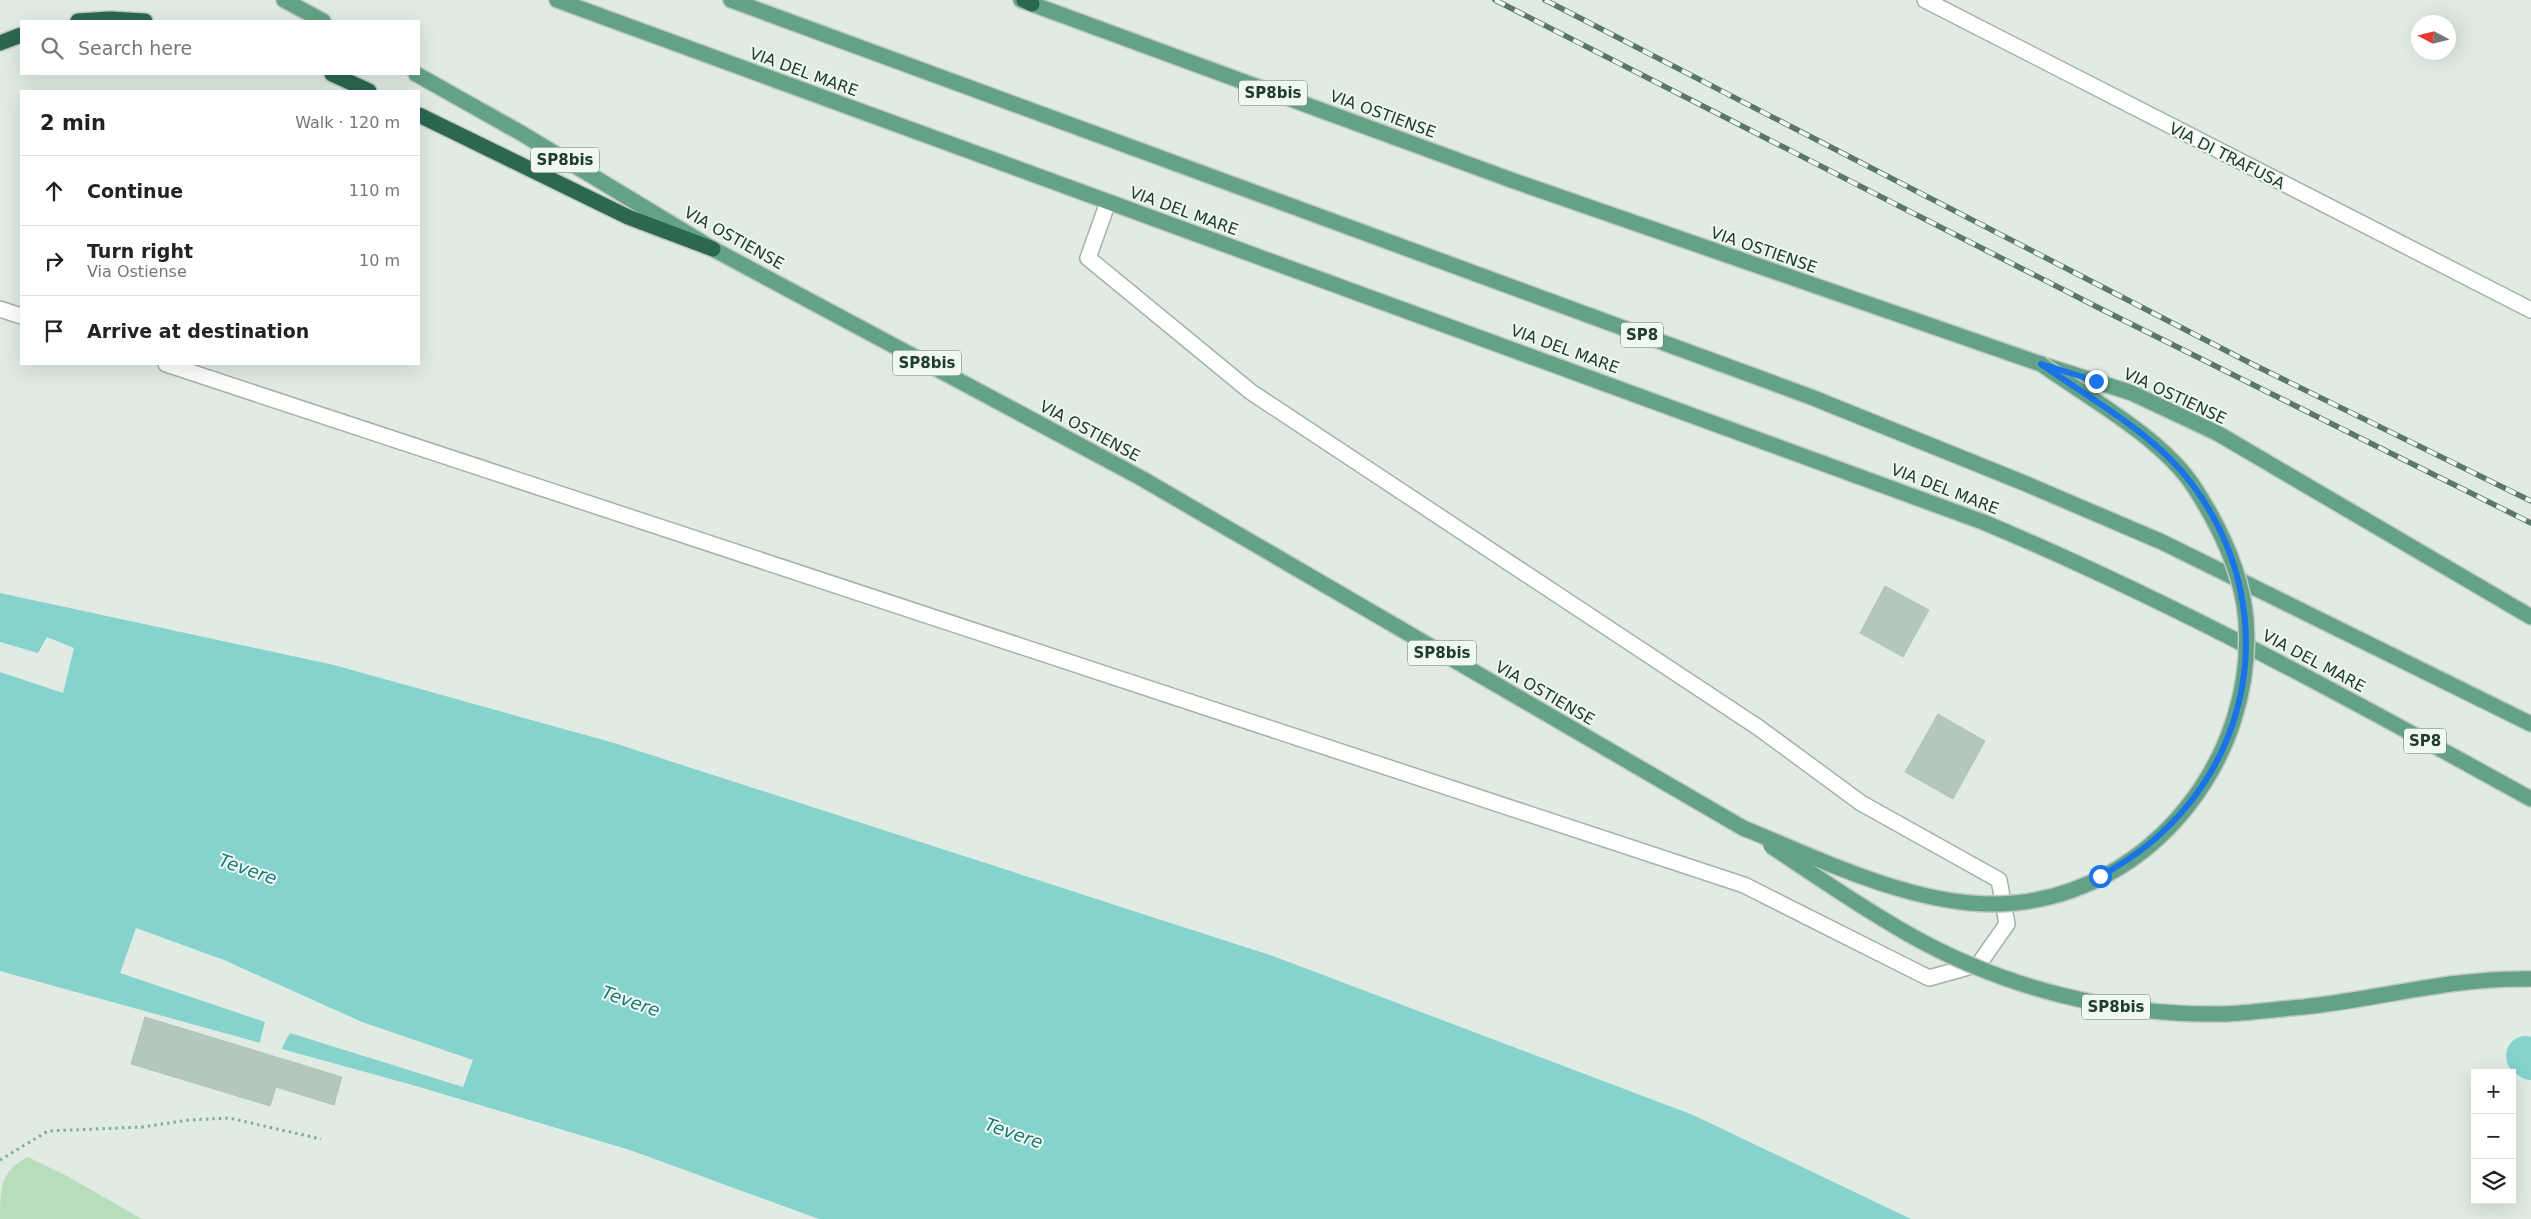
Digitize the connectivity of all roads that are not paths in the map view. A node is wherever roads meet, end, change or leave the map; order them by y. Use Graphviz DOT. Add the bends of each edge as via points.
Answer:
graph roads {
  1 [pos="284,0"];
  2 [pos="557,0"];
  3 [pos="731,0"];
  4 [pos="1925,0"];
  5 [pos="1026,1"];
  6 [pos="94,20"];
  7 [pos="127,20"];
  8 [pos="321,20"];
  9 [pos="20,35"];
  10 [pos="0,43"];
  11 [pos="334,75"];
  12 [pos="418,75"];
  13 [pos="367,90"];
  14 [pos="420,115"];
  15 [pos="1108,202"];
  16 [pos="713,249"];
  17 [pos="0,309"];
  18 [pos="2531,310"];
  19 [pos="20,316"];
  20 [pos="2041,364"];
  21 [pos="169,365"];
  22 [pos="2531,617"];
  23 [pos="2531,724"];
  24 [pos="2531,799"];
  25 [pos="1742,828"];
  26 [pos="2531,979"];
  1 -- 8 [label="main road"];
  2 -- 15 [label="main road, VIA DEL MARE / SP8"];
  3 -- 23 [label="main road, SP8" via="1915,438 2170,546"];
  4 -- 18 [label="street, VIA DI TRAFUSA"];
  5 -- 20 [label="main road, VIA OSTIENSE / SP8bis" via="1514,181"];
  6 -- 7 [label="highway"];
  9 -- 10 [label="highway"];
  11 -- 13 [label="highway"];
  12 -- 16 [label="main road, VIA OSTIENSE / SP8bis"];
  14 -- 16 [label="highway" via="628,217"];
  15 -- 21 [label="street" via="1088,258 1251,392 1759,728 1861,803 1999,880 2007,924 1979,964 1929,978 1744,886"];
  15 -- 24 [label="main road, VIA DEL MARE / SP8" via="2018,536 2129,587 2319,682"];
  16 -- 25 [label="main road, VIA OSTIENSE / SP8bis" via="1141,478"];
  17 -- 19 [label="street"];
  20 -- 22 [label="main road, VIA OSTIENSE / SP8bis, bridge" via="2116,387 2217,433"];
  20 -- 25 [label="main road, bridge" via="2159,448 2192,484 2230,553 2246,618 2244,667 2236,714 2208,781 2169,827 2118,868 2061,893 2014,903 1965,902 1906,890"];
  25 -- 26 [label="main road, SP8bis, bridge" via="1890,923 1938,949 2022,982 2113,1006 2224,1014 2306,1006 2456,982"];
}
